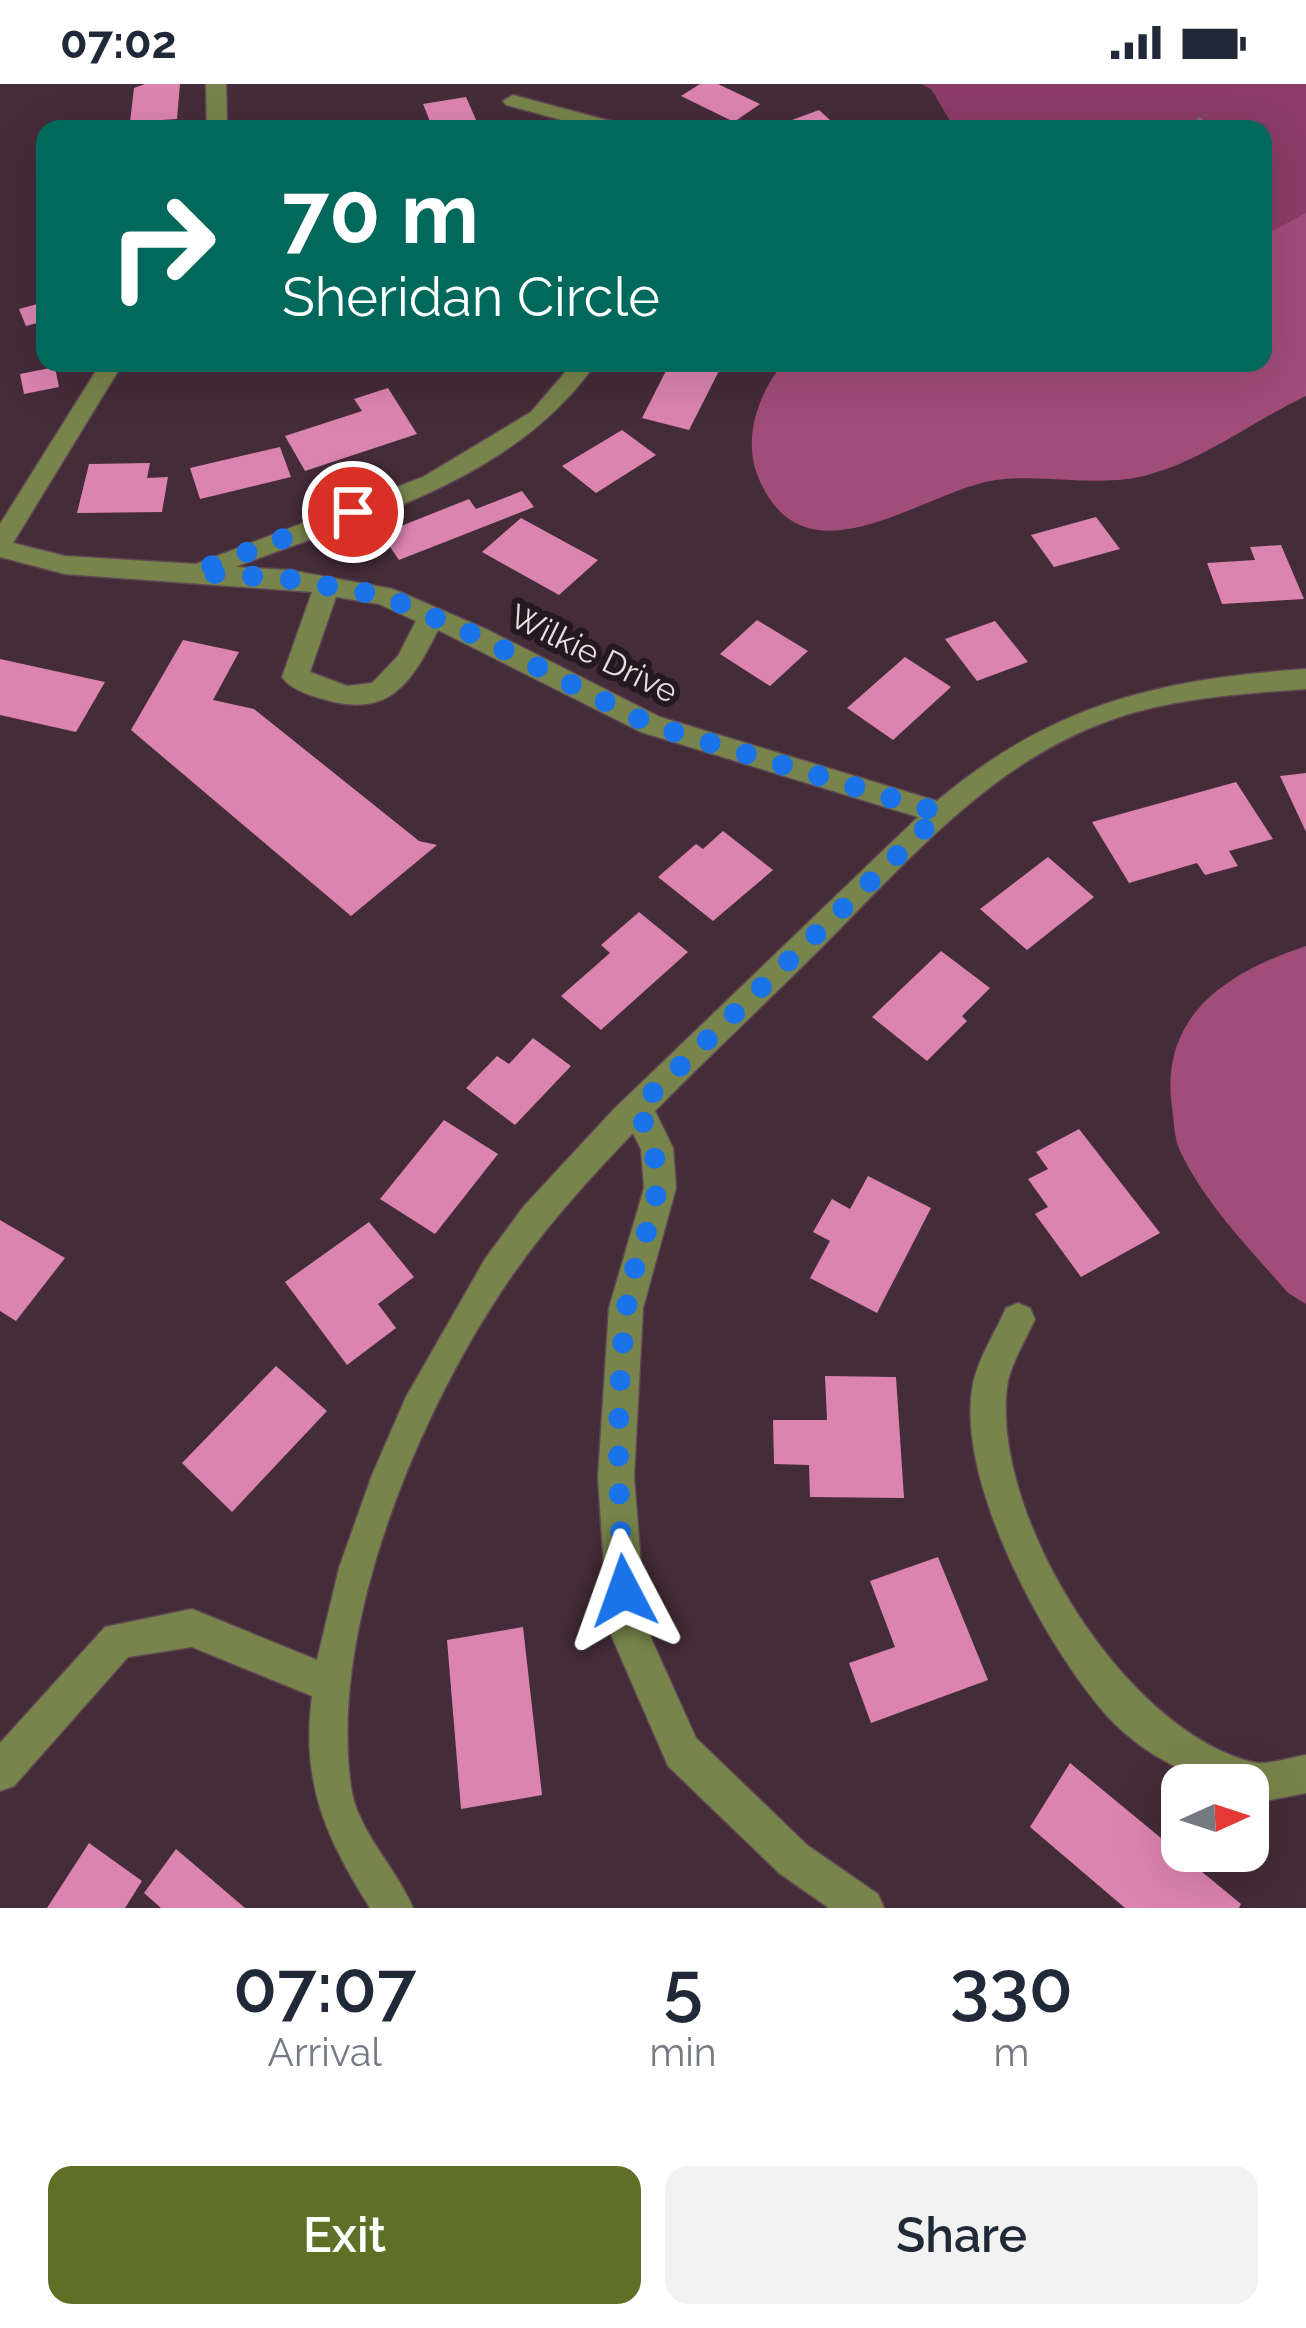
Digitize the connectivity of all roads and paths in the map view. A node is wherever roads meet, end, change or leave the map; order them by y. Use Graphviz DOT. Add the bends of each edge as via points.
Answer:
graph roads {
  1 [pos="216,84"];
  2 [pos="510,92"];
  3 [pos="1205,115"];
  4 [pos="218,120"];
  5 [pos="524,120"];
  6 [pos="592,120"];
  7 [pos="1201,120"];
  8 [pos="106,372"];
  9 [pos="577,372"];
  10 [pos="0,546"];
  11 [pos="195,572"];
  12 [pos="327,585"];
  13 [pos="431,617"];
  14 [pos="1306,679"];
  15 [pos="941,813"];
  16 [pos="637,1108"];
  17 [pos="1018,1319"];
  18 [pos="332,1685"];
  19 [pos="0,1772"];
  20 [pos="1306,1774"];
  21 [pos="393,1908"];
  22 [pos="864,1908"];
  1 -- 4 [label="street"];
  2 -- 5 [label="street"];
  2 -- 6 [label="street"];
  3 -- 7 [label="path"];
  8 -- 10 [label="street"];
  9 -- 11 [label="street" via="539,418 432,483"];
  10 -- 11 [label="street, Wilkie Drive" via="65,565"];
  11 -- 12 [label="street, Wilkie Drive"];
  12 -- 13 [label="street, Wilkie Drive" via="384,596"];
  12 -- 13 [label="street" via="295,677 361,697 386,691"];
  13 -- 15 [label="street, Wilkie Drive" via="651,725"];
  14 -- 15 [label="street" via="1143,697 1036,742"];
  15 -- 16 [label="street"];
  16 -- 18 [label="street" via="533,1220 462,1328 402,1444 356,1572"];
  16 -- 22 [label="street" via="656,1148 660,1187 626,1308 616,1477 627,1628 682,1752 793,1859"];
  17 -- 20 [label="street" via="990,1385 994,1462 1022,1551 1079,1647 1126,1708 1187,1752 1254,1783"];
  18 -- 19 [label="street" via="192,1628 118,1640"];
  18 -- 21 [label="street" via="331,1790"];
}
